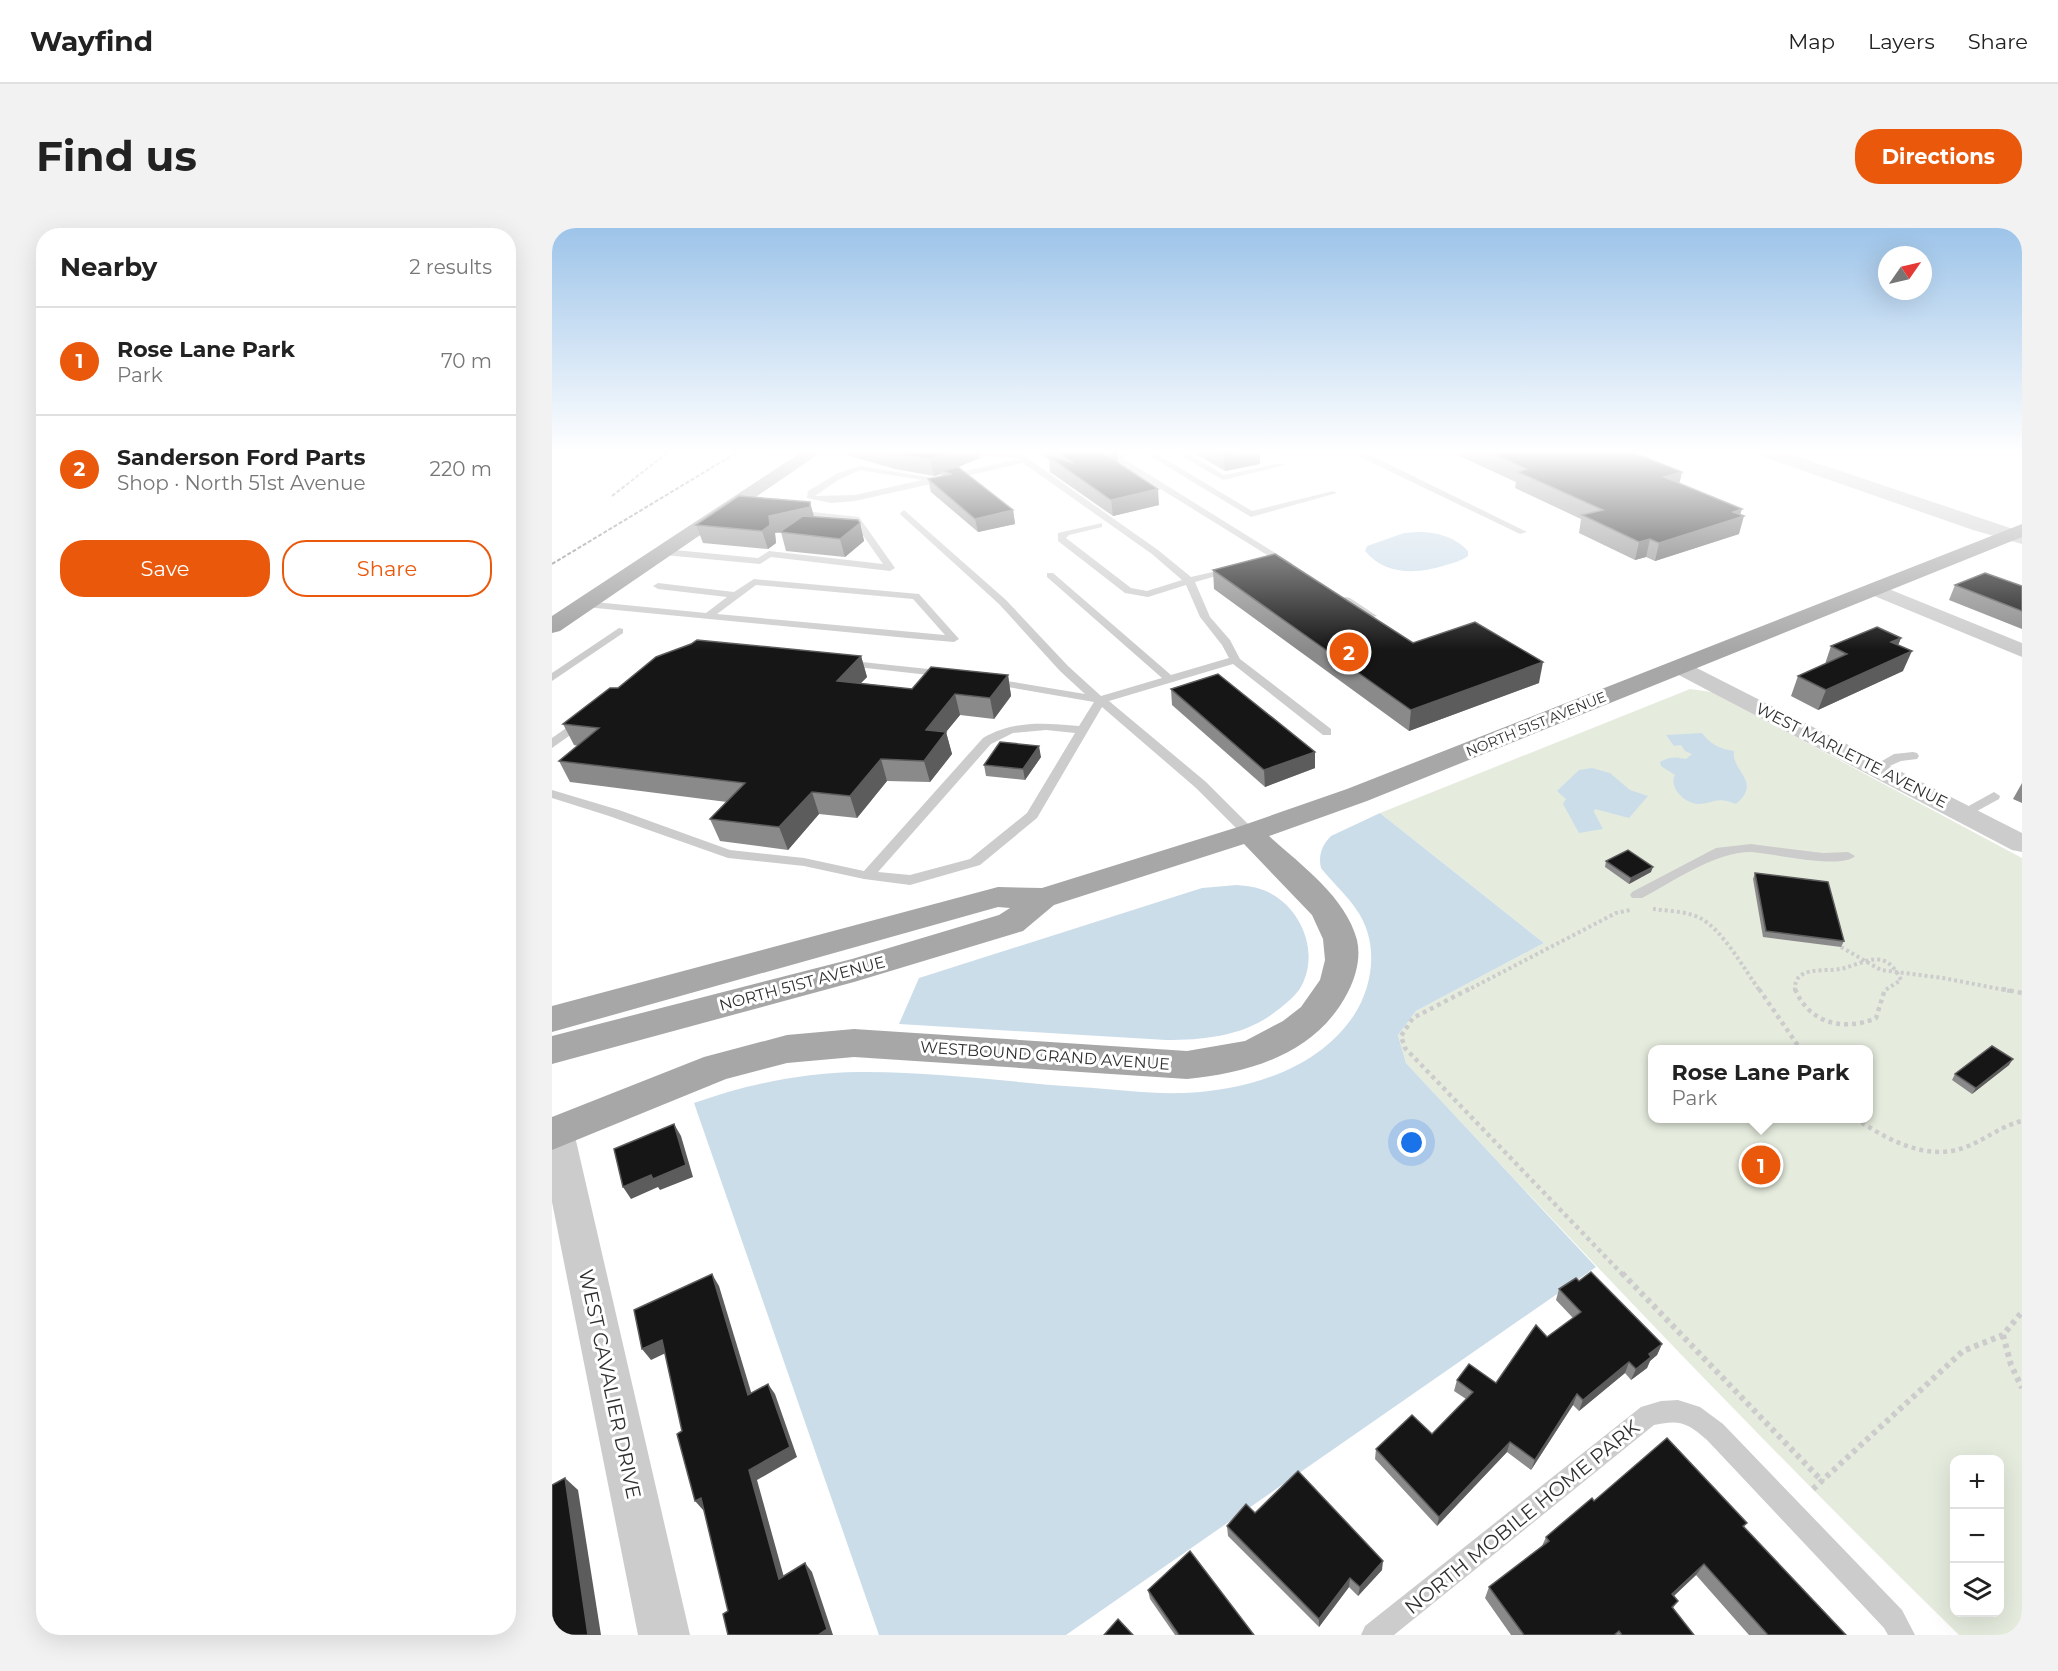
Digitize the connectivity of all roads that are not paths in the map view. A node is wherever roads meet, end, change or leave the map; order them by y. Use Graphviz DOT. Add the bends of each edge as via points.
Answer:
graph roads {
  1 [pos="679,519"];
  2 [pos="714,519"];
  3 [pos="853,519"];
  4 [pos="909,519"];
  5 [pos="1107,519"];
  6 [pos="1214,519"];
  7 [pos="1495,519"];
  8 [pos="1971,519"];
  9 [pos="1099,525"];
  10 [pos="661,530"];
  11 [pos="1523,532"];
  12 [pos="2018,534"];
  13 [pos="664,552"];
  14 [pos="1276,557"];
  15 [pos="1265,560"];
  16 [pos="1243,566"];
  17 [pos="1295,568"];
  18 [pos="1050,575"];
  19 [pos="1189,582"];
  20 [pos="658,586"];
  21 [pos="1874,589"];
  22 [pos="1334,592"];
  23 [pos="736,595"];
  24 [pos="585,604"];
  25 [pos="708,616"];
  26 [pos="1372,616"];
  27 [pos="552,626"];
  28 [pos="619,630"];
  29 [pos="2022,651"];
  30 [pos="1235,660"];
  31 [pos="834,662"];
  32 [pos="1681,667"];
  33 [pos="958,676"];
  34 [pos="552,678"];
  35 [pos="981,679"];
  36 [pos="1170,680"];
  37 [pos="1101,700"];
  38 [pos="588,716"];
  39 [pos="1084,730"];
  40 [pos="1327,732"];
  41 [pos="552,744"];
  42 [pos="1913,756"];
  43 [pos="1876,768"];
  44 [pos="552,794"];
  45 [pos="1994,796"];
  46 [pos="1963,813"];
  47 [pos="1248,833"];
  48 [pos="2022,844"];
  49 [pos="1848,856"];
  50 [pos="868,875"];
  51 [pos="1637,895"];
  52 [pos="1043,898"];
  53 [pos="552,1019"];
  54 [pos="552,1050"];
  55 [pos="554,1133"];
  56 [pos="664,1635"];
  57 [pos="1374,1635"];
  58 [pos="1902,1635"];
  1 -- 10 [label="highway"];
  2 -- 13 [label="highway"];
  3 -- 13 [label="lane" via="890,568 769,554 760,561"];
  4 -- 37 [label="lane" via="1015,614 1081,686"];
  5 -- 19 [label="lane"];
  6 -- 14 [label="lane"];
  7 -- 11 [label="lane"];
  8 -- 12 [label="street"];
  9 -- 19 [label="lane" via="1066,533 1061,539 1128,591 1148,594"];
  12 -- 21 [label="main road, NORTH 51ST AVENUE"];
  13 -- 24 [label="highway"];
  14 -- 15 [label="lane"];
  14 -- 17 [label="lane"];
  16 -- 19 [label="lane"];
  18 -- 36 [label="lane"];
  19 -- 30 [label="lane" via="1197,604 1232,650"];
  20 -- 23 [label="lane"];
  21 -- 29 [label="street"];
  21 -- 32 [label="main road, NORTH 51ST AVENUE"];
  22 -- 26 [label="lane"];
  23 -- 25 [label="lane"];
  23 -- 25 [label="lane" via="754,582 916,596 954,639"];
  24 -- 25 [label="lane"];
  24 -- 27 [label="highway"];
  28 -- 34 [label="lane"];
  30 -- 36 [label="lane"];
  30 -- 40 [label="lane"];
  31 -- 33 [label="lane"];
  32 -- 43 [label="street, WEST MARLETTE AVENUE"];
  32 -- 47 [label="main road, NORTH 51ST AVENUE" via="1357,795"];
  35 -- 37 [label="lane"];
  36 -- 37 [label="lane"];
  37 -- 39 [label="lane"];
  37 -- 47 [label="lane" via="1201,785"];
  38 -- 41 [label="lane"];
  39 -- 50 [label="lane" via="1017,727 987,741"];
  39 -- 50 [label="lane" via="1032,815 975,862 910,880"];
  42 -- 43 [label="lane" via="1898,757"];
  43 -- 46 [label="street, WEST MARLETTE AVENUE"];
  44 -- 50 [label="lane" via="728,854 804,862"];
  45 -- 46 [label="lane"];
  46 -- 48 [label="street, WEST MARLETTE AVENUE"];
  47 -- 52 [label="main road, NORTH 51ST AVENUE"];
  47 -- 55 [label="main road, WESTBOUND GRAND AVENUE" via="1331,919 1342,953 1340,974 1328,999 1302,1027 1261,1051 1187,1065 854,1043 787,1049 717,1067"];
  49 -- 51 [label="lane" via="1823,857 1751,848 1721,851"];
  52 -- 53 [label="main road, NORTH 51ST AVENUE" via="998,897"];
  52 -- 54 [label="main road, NORTH 51ST AVENUE" via="1011,923 854,970"];
  55 -- 56 [label="street, WEST CAVALIER DRIVE"];
  57 -- 58 [label="lane, NORTH MOBILE HOME PARK" via="1649,1415 1673,1410 1695,1415 1715,1432 1893,1619"];
}
